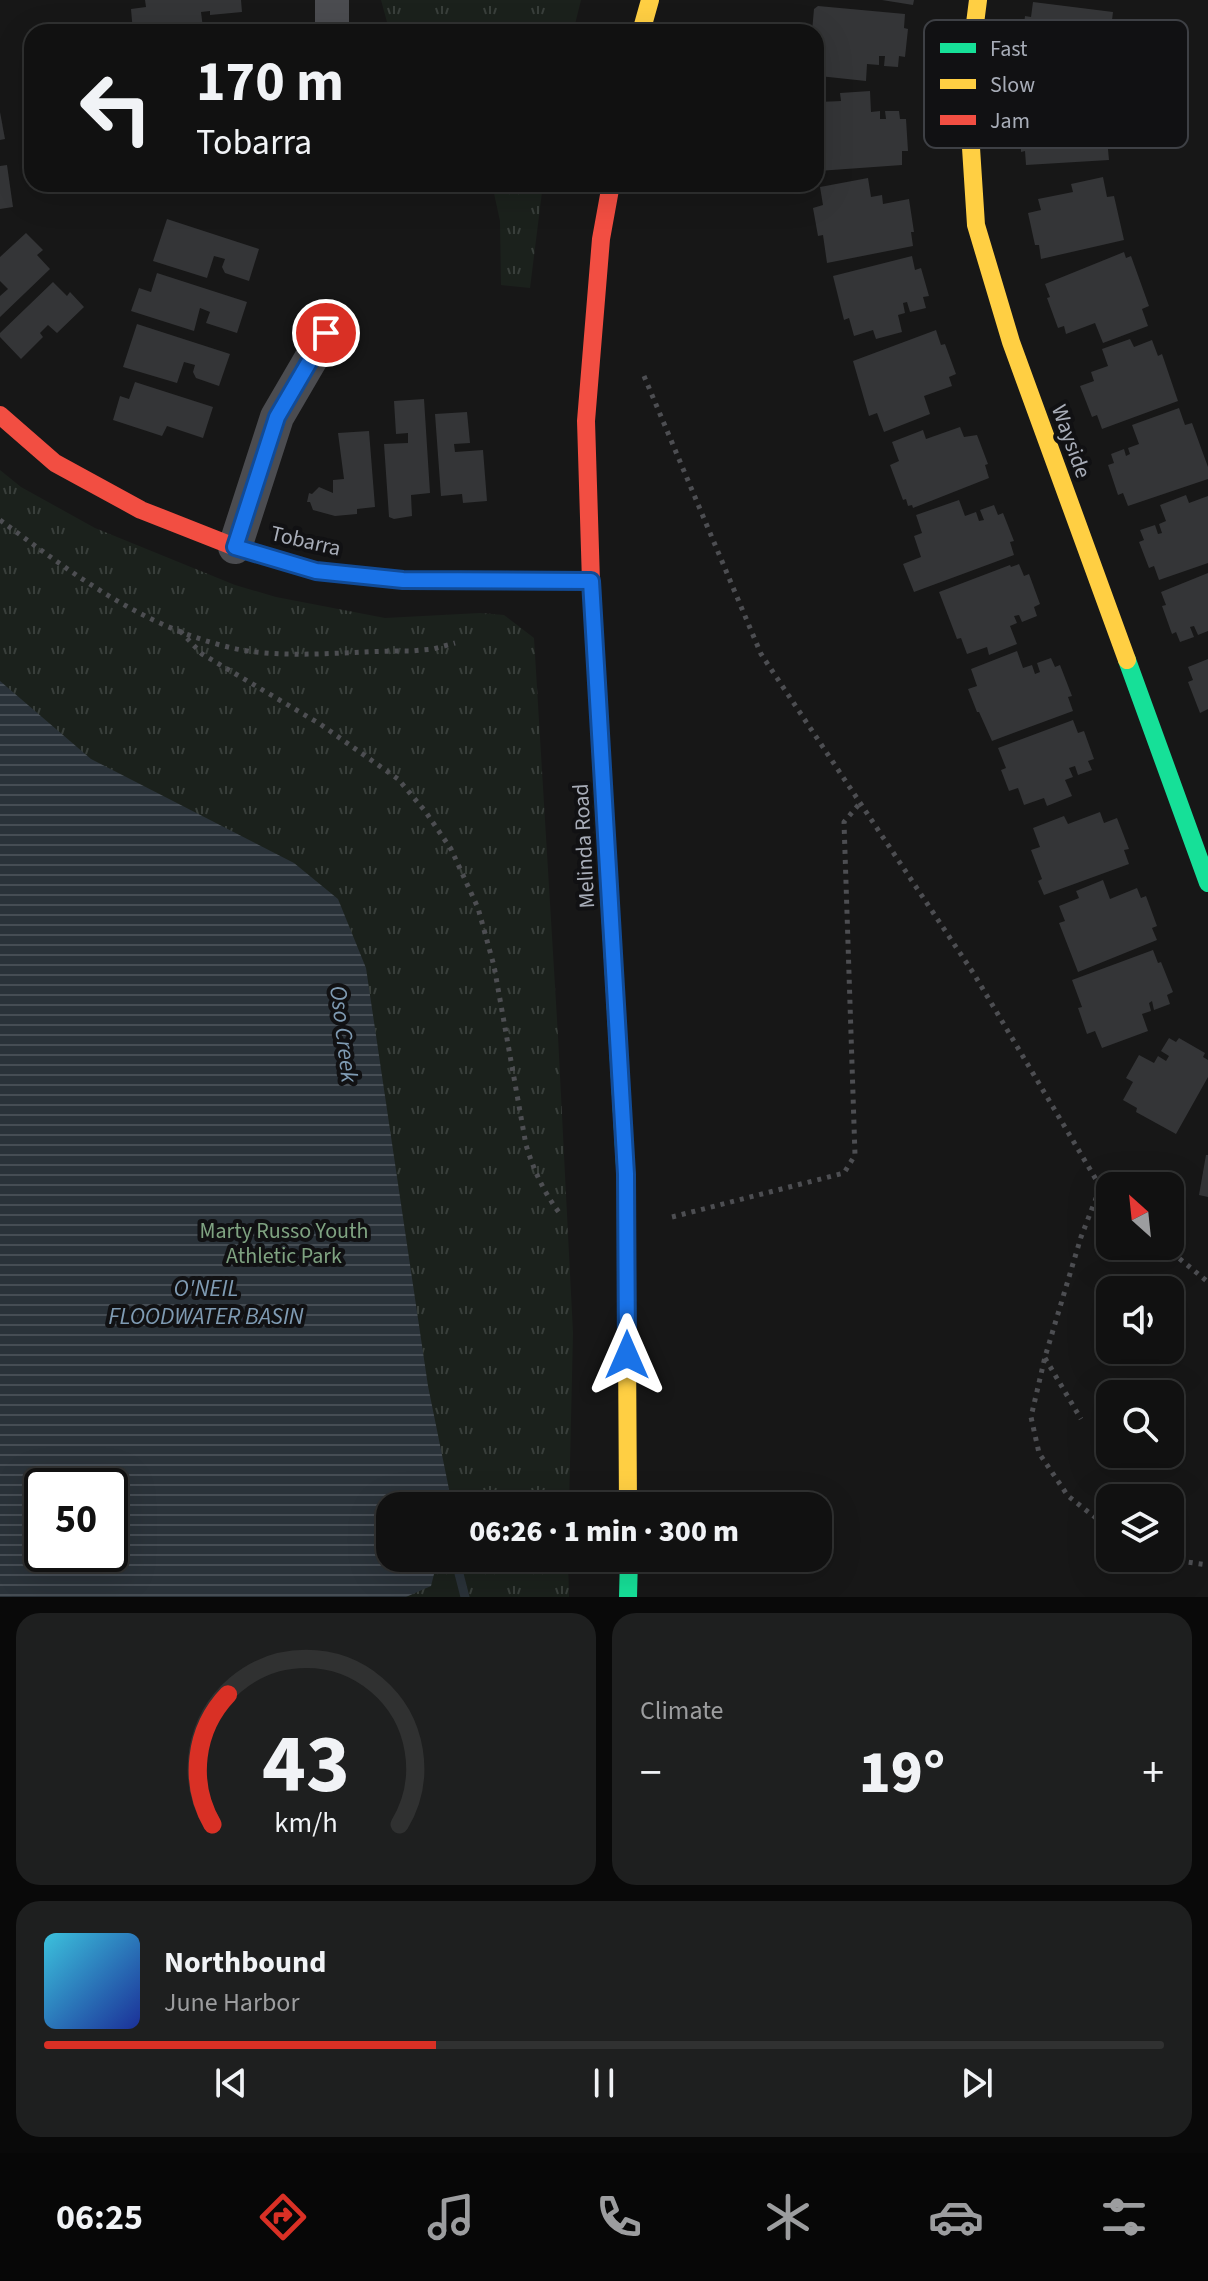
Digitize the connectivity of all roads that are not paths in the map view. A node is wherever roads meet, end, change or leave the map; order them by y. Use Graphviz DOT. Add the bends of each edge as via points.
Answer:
graph roads {
  1 [pos="650,0"];
  2 [pos="978,0"];
  3 [pos="975,20"];
  4 [pos="643,24"];
  5 [pos="971,148"];
  6 [pos="610,192"];
  7 [pos="326,333"];
  8 [pos="0,415"];
  9 [pos="235,547"];
  10 [pos="591,581"];
  11 [pos="1208,883"];
  12 [pos="628,1492"];
  13 [pos="629,1572"];
  14 [pos="628,1597"];
  1 -- 4 [label="street"];
  2 -- 3 [label="street, Wayside"];
  5 -- 11 [label="street, Wayside" via="976,225 1016,357"];
  6 -- 10 [label="street, Melinda Road" via="586,421"];
  7 -- 9 [label="street" via="277,417"];
  8 -- 9 [label="street, Tobarra" via="55,463 141,510"];
  9 -- 10 [label="street, Tobarra" via="316,571 403,580"];
  10 -- 12 [label="street, Melinda Road" via="626,1174"];
  13 -- 14 [label="street"];
}
